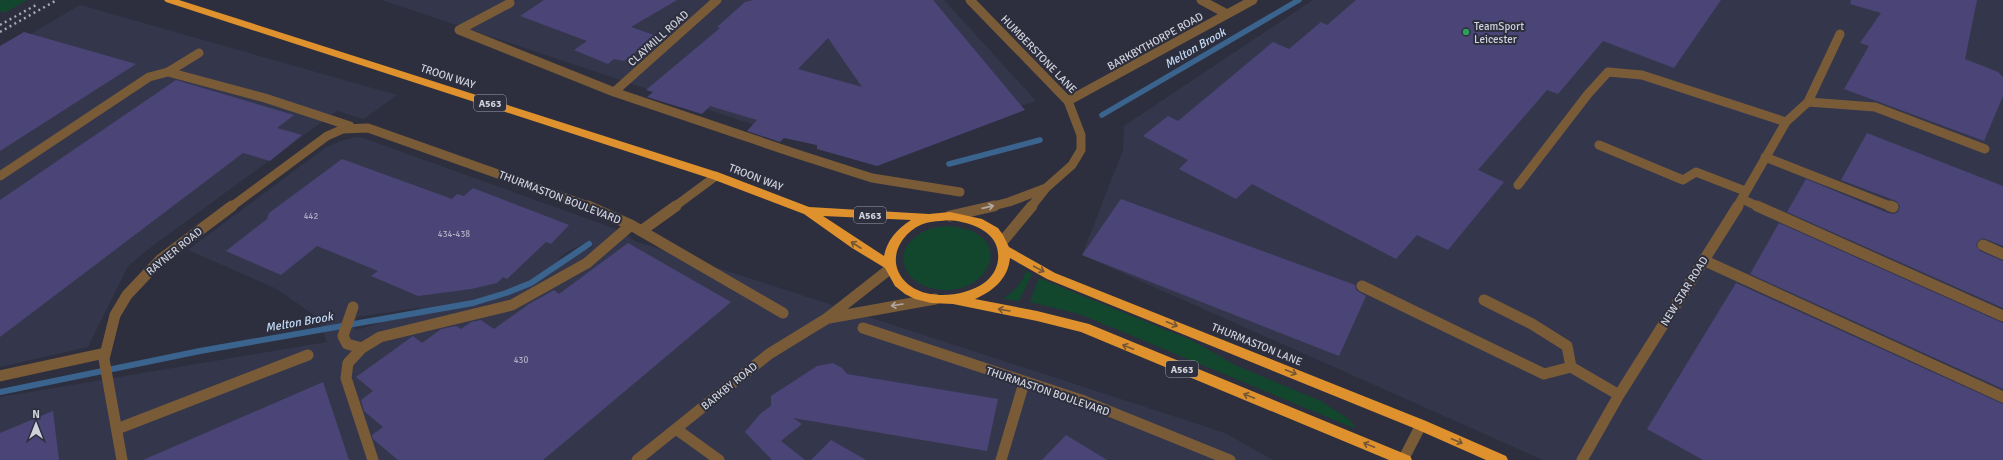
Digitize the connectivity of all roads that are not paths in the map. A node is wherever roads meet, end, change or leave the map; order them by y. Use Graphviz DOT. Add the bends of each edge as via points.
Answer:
graph roads {
  1 [pos="169,0"];
  2 [pos="717,0"];
  3 [pos="970,0"];
  4 [pos="1201,0"];
  5 [pos="1253,0"];
  6 [pos="510,3"];
  7 [pos="1227,14"];
  8 [pos="1840,34"];
  9 [pos="199,53"];
  10 [pos="168,72"];
  11 [pos="614,92"];
  12 [pos="1068,101"];
  13 [pos="1808,102"];
  14 [pos="1786,122"];
  15 [pos="350,126"];
  16 [pos="368,128"];
  17 [pos="1599,145"];
  18 [pos="1985,149"];
  19 [pos="1765,156"];
  20 [pos="0,176"];
  21 [pos="716,176"];
  22 [pos="1518,185"];
  23 [pos="1046,188"];
  24 [pos="960,192"];
  25 [pos="1743,195"];
  26 [pos="1893,207"];
  27 [pos="808,211"];
  28 [pos="950,216"];
  29 [pos="932,217"];
  30 [pos="631,225"];
  31 [pos="642,231"];
  32 [pos="1983,245"];
  33 [pos="1003,246"];
  34 [pos="2003,254"];
  35 [pos="1703,260"];
  36 [pos="890,267"];
  37 [pos="1362,286"];
  38 [pos="935,299"];
  39 [pos="952,299"];
  40 [pos="1484,300"];
  41 [pos="353,307"];
  42 [pos="783,313"];
  43 [pos="2003,316"];
  44 [pos="826,319"];
  45 [pos="863,328"];
  46 [pos="362,348"];
  47 [pos="308,355"];
  48 [pos="105,356"];
  49 [pos="1571,367"];
  50 [pos="0,376"];
  51 [pos="1024,383"];
  52 [pos="1619,395"];
  53 [pos="2003,397"];
  54 [pos="1421,425"];
  55 [pos="116,429"];
  56 [pos="676,429"];
  57 [pos="122,460"];
  58 [pos="373,460"];
  59 [pos="637,460"];
  60 [pos="718,460"];
  61 [pos="1001,460"];
  62 [pos="1230,460"];
  63 [pos="1403,460"];
  64 [pos="1501,460"];
  65 [pos="1582,460"];
  1 -- 21 [label="highway, TROON WAY / A563"];
  2 -- 11 [label="street, CLAYMILL ROAD"];
  3 -- 12 [label="street, HUMBERSTONE LANE"];
  4 -- 7 [label="street"];
  5 -- 7 [label="street, BARKBYTHORPE ROAD"];
  6 -- 11 [label="street" via="459,30"];
  7 -- 12 [label="street, BARKBYTHORPE ROAD"];
  8 -- 13 [label="street"];
  9 -- 10 [label="street"];
  10 -- 15 [label="street" via="265,98"];
  10 -- 20 [label="street" via="149,77"];
  11 -- 24 [label="street" via="872,178"];
  12 -- 23 [label="street, HUMBERSTONE LANE" via="1080,128 1081,150 1072,165"];
  13 -- 14 [label="street, NEW STAR ROAD"];
  13 -- 18 [label="street" via="1875,107"];
  14 -- 19 [label="street, NEW STAR ROAD"];
  14 -- 22 [label="street" via="1642,75 1608,72"];
  15 -- 16 [label="street, RAYNER ROAD"];
  15 -- 48 [label="street, RAYNER ROAD" via="320,140 160,260 127,295 115,316"];
  16 -- 30 [label="street, THURMASTON BOULEVARD" via="600,210"];
  17 -- 25 [label="street" via="1682,180 1696,172"];
  19 -- 25 [label="street, NEW STAR ROAD"];
  19 -- 26 [label="street"];
  21 -- 27 [label="highway, TROON WAY / A563"];
  21 -- 31 [label="street"];
  28 -- 23 [label="street, HUMBERSTONE LANE, one-way" via="1009,202"];
  23 -- 33 [label="street, HUMBERSTONE LANE"];
  25 -- 35 [label="street, NEW STAR ROAD"];
  25 -- 43 [label="street"];
  27 -- 29 [label="highway, TROON WAY / A563" via="908,218"];
  36 -- 27 [label="highway, TROON WAY / A563, one-way"];
  28 -- 29 [label="highway"];
  28 -- 33 [label="highway" via="982,223 994,231"];
  29 -- 36 [label="highway" via="904,230 895,240 890,252"];
  30 -- 31 [label="street, THURMASTON BOULEVARD"];
  30 -- 46 [label="street" via="588,263 512,305 380,337"];
  31 -- 42 [label="street, THURMASTON BOULEVARD"];
  32 -- 34 [label="street"];
  33 -- 39 [label="highway" via="1004,263 998,276 987,287 971,295"];
  33 -- 54 [label="highway, THURMASTON LANE, one-way" via="1038,269 1064,281"];
  35 -- 52 [label="street, NEW STAR ROAD"];
  35 -- 53 [label="street"];
  36 -- 38 [label="highway" via="900,283 910,291"];
  36 -- 44 [label="street, BARKBY ROAD"];
  37 -- 49 [label="street" via="1544,374"];
  38 -- 39 [label="highway"];
  38 -- 44 [label="street, BARKBY ROAD, one-way"];
  63 -- 39 [label="highway, A563, one-way" via="1084,328"];
  40 -- 49 [label="street" via="1532,324 1568,346"];
  41 -- 46 [label="street" via="343,336 347,344"];
  44 -- 56 [label="street, BARKBY ROAD" via="769,354"];
  45 -- 51 [label="street, THURMASTON BOULEVARD"];
  46 -- 58 [label="street" via="348,363 346,378"];
  47 -- 55 [label="street"];
  48 -- 50 [label="street"];
  48 -- 55 [label="street, RAYNER ROAD"];
  49 -- 52 [label="street"];
  51 -- 61 [label="street"];
  51 -- 62 [label="street, THURMASTON BOULEVARD" via="1084,401"];
  52 -- 65 [label="street, NEW STAR ROAD"];
  54 -- 63 [label="street"];
  54 -- 64 [label="highway, THURMASTON LANE, one-way"];
  55 -- 57 [label="street, RAYNER ROAD"];
  56 -- 59 [label="street, BARKBY ROAD"];
  56 -- 60 [label="street"];
}
